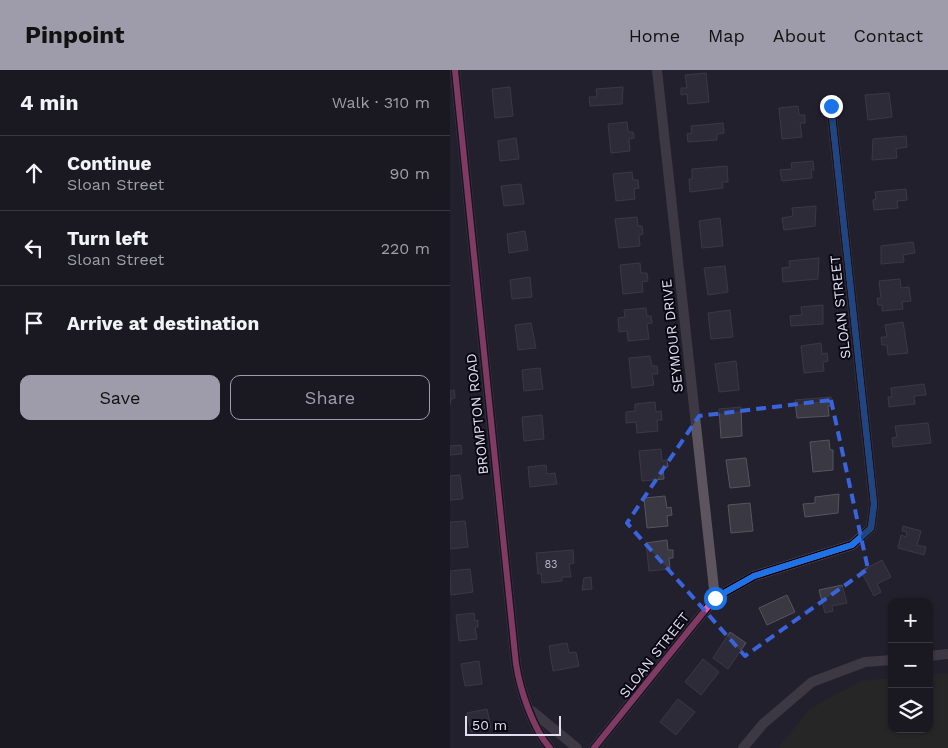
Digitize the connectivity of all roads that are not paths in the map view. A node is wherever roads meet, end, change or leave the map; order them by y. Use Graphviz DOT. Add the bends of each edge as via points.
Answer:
graph roads {
  1 [pos="455,70"];
  2 [pos="657,70"];
  3 [pos="831,106"];
  4 [pos="715,598"];
  5 [pos="948,654"];
  6 [pos="933,656"];
  7 [pos="888,660"];
  8 [pos="530,709"];
  9 [pos="550,748"];
  10 [pos="577,748"];
  11 [pos="594,748"];
  12 [pos="743,748"];
  1 -- 8 [label="street, BROMPTON ROAD" via="516,664 519,684"];
  2 -- 4 [label="street, SEYMOUR DRIVE"];
  3 -- 4 [label="street, SLOAN STREET" via="874,504 871,528 852,545 754,576"];
  4 -- 11 [label="street, SLOAN STREET"];
  5 -- 6 [label="street"];
  7 -- 12 [label="street" via="865,662 812,682 763,724"];
  8 -- 9 [label="street, BROMPTON ROAD" via="543,740"];
  8 -- 10 [label="street, BROMPTON ROAD"];
}
